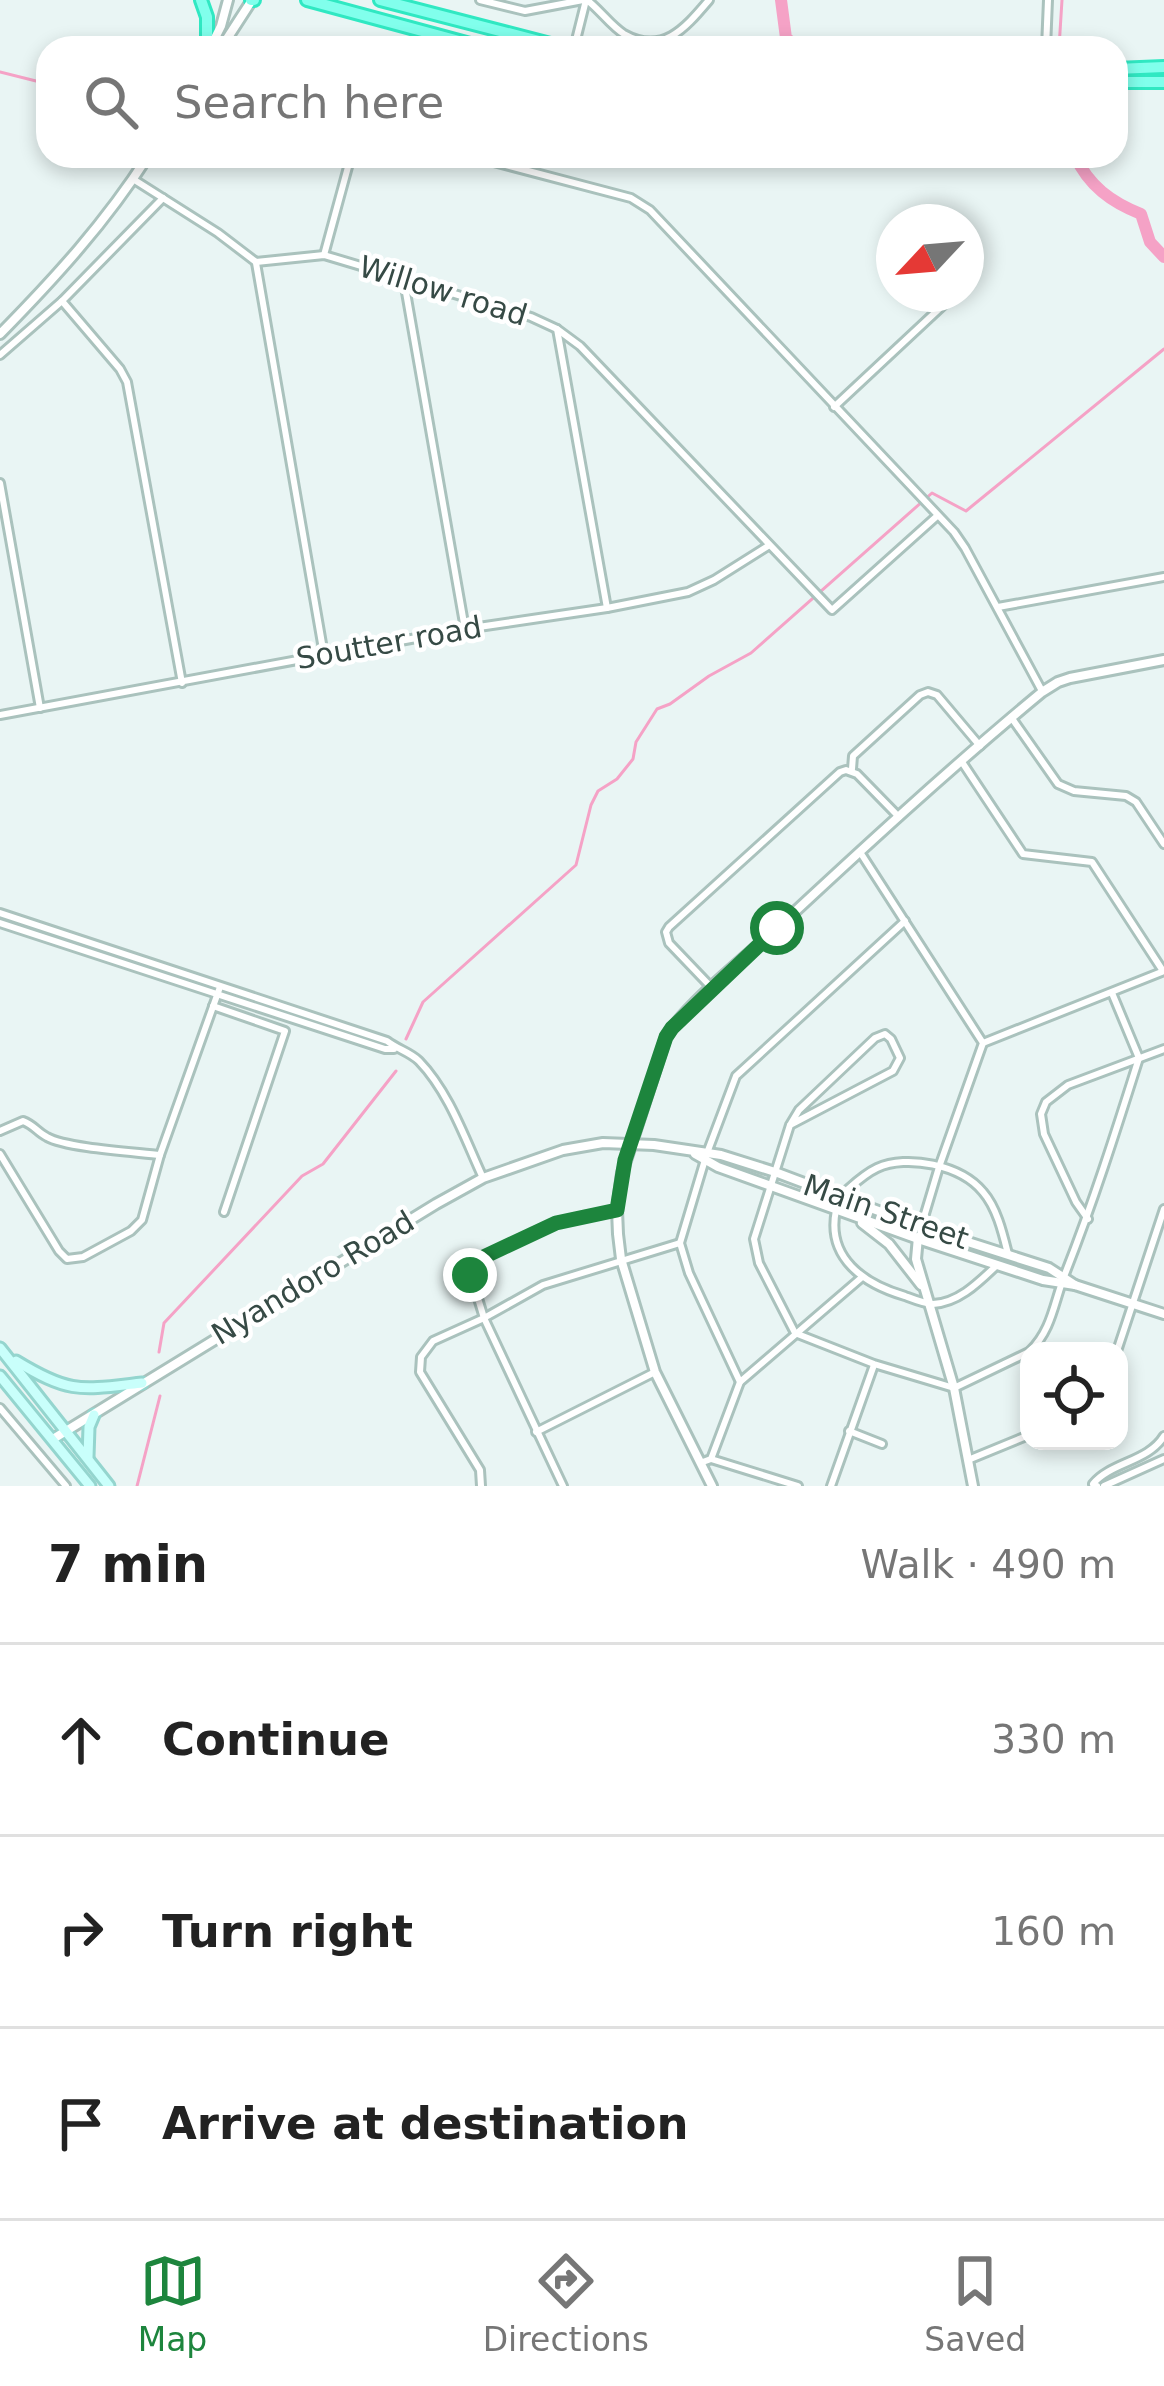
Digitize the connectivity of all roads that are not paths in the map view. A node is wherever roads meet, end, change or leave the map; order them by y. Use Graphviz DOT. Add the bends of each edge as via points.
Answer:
graph roads {
  1 [pos="201,0"];
  2 [pos="228,0"];
  3 [pos="252,0"];
  4 [pos="308,0"];
  5 [pos="380,0"];
  6 [pos="480,0"];
  7 [pos="585,0"];
  8 [pos="709,0"];
  9 [pos="1048,0"];
  10 [pos="505,3"];
  11 [pos="208,36"];
  12 [pos="216,36"];
  13 [pos="229,36"];
  14 [pos="441,36"];
  15 [pos="522,36"];
  16 [pos="574,36"];
  17 [pos="632,36"];
  18 [pos="670,36"];
  19 [pos="1046,36"];
  20 [pos="1164,67"];
  21 [pos="1128,68"];
  22 [pos="1128,82"];
  23 [pos="1164,82"];
  24 [pos="140,168"];
  25 [pos="348,168"];
  26 [pos="517,168"];
  27 [pos="133,179"];
  28 [pos="163,197"];
  29 [pos="323,254"];
  30 [pos="256,262"];
  31 [pos="404,281"];
  32 [pos="62,301"];
  33 [pos="936,312"];
  34 [pos="557,329"];
  35 [pos="0,334"];
  36 [pos="0,355"];
  37 [pos="834,407"];
  38 [pos="0,483"];
  39 [pos="937,516"];
  40 [pos="768,546"];
  41 [pos="1164,577"];
  42 [pos="608,608"];
  43 [pos="998,608"];
  44 [pos="465,628"];
  45 [pos="323,655"];
  46 [pos="1164,659"];
  47 [pos="182,683"];
  48 [pos="1042,692"];
  49 [pos="40,708"];
  50 [pos="0,715"];
  51 [pos="1011,717"];
  52 [pos="980,746"];
  53 [pos="962,762"];
  54 [pos="852,771"];
  55 [pos="899,818"];
  56 [pos="1164,844"];
  57 [pos="860,852"];
  58 [pos="0,913"];
  59 [pos="904,922"];
  60 [pos="0,923"];
  61 [pos="1164,971"];
  62 [pos="712,988"];
  63 [pos="218,991"];
  64 [pos="1112,993"];
  65 [pos="213,1006"];
  66 [pos="983,1043"];
  67 [pos="1164,1049"];
  68 [pos="1139,1058"];
  69 [pos="790,1126"];
  70 [pos="0,1131"];
  71 [pos="630,1143"];
  72 [pos="586,1145"];
  73 [pos="0,1154"];
  74 [pos="160,1155"];
  75 [pos="706,1156"];
  76 [pos="939,1167"];
  77 [pos="775,1172"];
  78 [pos="483,1178"];
  79 [pos="771,1186"];
  80 [pos="839,1197"];
  81 [pos="1164,1209"];
  82 [pos="617,1210"];
  83 [pos="836,1210"];
  84 [pos="224,1212"];
  85 [pos="853,1217"];
  86 [pos="1088,1220"];
  87 [pos="921,1227"];
  88 [pos="918,1239"];
  89 [pos="680,1243"];
  90 [pos="1008,1254"];
  91 [pos="621,1259"];
  92 [pos="998,1265"];
  93 [pos="861,1277"];
  94 [pos="1063,1280"];
  95 [pos="926,1291"];
  96 [pos="1133,1303"];
  97 [pos="932,1304"];
  98 [pos="1164,1314"];
  99 [pos="484,1318"];
  100 [pos="795,1333"];
  101 [pos="1040,1342"];
  102 [pos="1120,1342"];
  103 [pos="3,1352"];
  104 [pos="1020,1356"];
  105 [pos="874,1364"];
  106 [pos="655,1372"];
  107 [pos="0,1376"];
  108 [pos="740,1382"];
  109 [pos="142,1383"];
  110 [pos="954,1388"];
  111 [pos="0,1408"];
  112 [pos="94,1415"];
  113 [pos="68,1430"];
  114 [pos="849,1431"];
  115 [pos="536,1432"];
  116 [pos="1164,1436"];
  117 [pos="53,1439"];
  118 [pos="1020,1439"];
  119 [pos="882,1444"];
  120 [pos="88,1457"];
  121 [pos="711,1459"];
  122 [pos="968,1460"];
  123 [pos="1164,1460"];
  124 [pos="700,1463"];
  125 [pos="970,1483"];
  126 [pos="67,1486"];
  127 [pos="90,1486"];
  128 [pos="109,1486"];
  129 [pos="481,1486"];
  130 [pos="562,1486"];
  131 [pos="712,1486"];
  132 [pos="797,1486"];
  133 [pos="831,1486"];
  134 [pos="1095,1486"];
  1 -- 11 [label="highway"];
  2 -- 12 [label="street"];
  3 -- 13 [label="street"];
  4 -- 14 [label="highway"];
  5 -- 15 [label="highway"];
  6 -- 10 [label="street"];
  7 -- 10 [label="street" via="525,11"];
  7 -- 16 [label="street"];
  7 -- 17 [label="street"];
  8 -- 18 [label="street"];
  9 -- 19 [label="street"];
  20 -- 21 [label="highway"];
  22 -- 23 [label="highway"];
  24 -- 27 [label="street"];
  25 -- 29 [label="street"];
  26 -- 37 [label="street" via="640,202"];
  27 -- 28 [label="street"];
  27 -- 35 [label="street"];
  28 -- 30 [label="street"];
  28 -- 32 [label="street"];
  29 -- 30 [label="street, Willow road"];
  29 -- 31 [label="street, Willow road"];
  30 -- 45 [label="street"];
  31 -- 34 [label="street, Willow road"];
  31 -- 44 [label="street"];
  32 -- 36 [label="street"];
  32 -- 47 [label="street" via="127,382"];
  33 -- 37 [label="street"];
  34 -- 40 [label="street, Willow road"];
  34 -- 42 [label="street"];
  37 -- 39 [label="street"];
  38 -- 49 [label="street"];
  39 -- 40 [label="street, Willow road" via="832,610"];
  39 -- 43 [label="street"];
  40 -- 42 [label="street, Soutter road" via="701,587"];
  41 -- 43 [label="street"];
  42 -- 44 [label="street, Soutter road"];
  43 -- 48 [label="street"];
  44 -- 45 [label="street, Soutter road"];
  45 -- 47 [label="street, Soutter road"];
  46 -- 48 [label="street" via="1070,678"];
  47 -- 49 [label="street, Soutter road"];
  48 -- 51 [label="street"];
  49 -- 50 [label="street, Soutter road"];
  51 -- 52 [label="street"];
  51 -- 56 [label="street" via="1058,784 1126,796"];
  52 -- 53 [label="street"];
  52 -- 54 [label="street" via="928,692 853,756"];
  53 -- 55 [label="street"];
  53 -- 61 [label="street" via="1023,854 1092,862"];
  54 -- 55 [label="street"];
  54 -- 62 [label="street" via="835,776 669,927 669,943"];
  55 -- 57 [label="street"];
  57 -- 59 [label="street"];
  57 -- 62 [label="street"];
  58 -- 63 [label="street"];
  59 -- 66 [label="street"];
  59 -- 75 [label="street" via="736,1076"];
  60 -- 63 [label="street"];
  61 -- 64 [label="street"];
  62 -- 71 [label="street" via="666,1037"];
  63 -- 65 [label="street"];
  63 -- 78 [label="street" via="418,1060"];
  64 -- 66 [label="street"];
  64 -- 68 [label="street"];
  65 -- 74 [label="street"];
  65 -- 84 [label="street" via="285,1031"];
  66 -- 76 [label="street"];
  67 -- 68 [label="street"];
  68 -- 86 [label="street"];
  68 -- 86 [label="street" via="1058,1090 1041,1114"];
  69 -- 69 [label="street" via="893,1071 900,1058 891,1040 875,1038"];
  69 -- 77 [label="street"];
  70 -- 74 [label="street" via="23,1121 64,1142"];
  71 -- 72 [label="street, Main Street"];
  71 -- 75 [label="street, Main Street"];
  71 -- 82 [label="street"];
  72 -- 78 [label="street, Nyandoro Road"];
  73 -- 74 [label="street" via="59,1251 72,1259 137,1226"];
  75 -- 77 [label="street, Main Street"];
  75 -- 79 [label="street, Main Street"];
  75 -- 89 [label="street"];
  76 -- 80 [label="street" via="898,1161"];
  76 -- 87 [label="street"];
  76 -- 90 [label="street" via="983,1191"];
  77 -- 79 [label="street"];
  77 -- 80 [label="street, Main Street"];
  78 -- 109 [label="street, Nyandoro Road"];
  79 -- 83 [label="street, Main Street"];
  79 -- 100 [label="street" via="755,1251"];
  80 -- 87 [label="street, Main Street"];
  81 -- 96 [label="street"];
  82 -- 91 [label="street"];
  82 -- 99 [label="street" via="556,1223 475,1261 469,1269"];
  83 -- 85 [label="street, Main Street"];
  83 -- 93 [label="street" via="841,1250"];
  85 -- 88 [label="street, Main Street"];
  85 -- 95 [label="street" via="889,1244"];
  86 -- 94 [label="street"];
  87 -- 88 [label="street"];
  87 -- 90 [label="street, Main Street"];
  88 -- 92 [label="street, Main Street"];
  88 -- 95 [label="street"];
  89 -- 91 [label="street"];
  89 -- 108 [label="street"];
  90 -- 94 [label="street, Main Street"];
  91 -- 99 [label="street" via="548,1283"];
  91 -- 106 [label="street"];
  92 -- 94 [label="street, Main Street"];
  92 -- 97 [label="street" via="965,1293"];
  93 -- 97 [label="street"];
  93 -- 100 [label="street"];
  94 -- 96 [label="street, Main Street"];
  94 -- 101 [label="street"];
  95 -- 97 [label="street"];
  96 -- 98 [label="street, Main Street"];
  96 -- 102 [label="street"];
  97 -- 110 [label="street"];
  99 -- 115 [label="street"];
  99 -- 129 [label="street" via="434,1341 419,1365 480,1470"];
  100 -- 105 [label="street"];
  100 -- 108 [label="street"];
  103 -- 109 [label="main road" via="68,1387"];
  103 -- 113 [label="main road"];
  104 -- 110 [label="street"];
  105 -- 110 [label="street"];
  105 -- 114 [label="street"];
  106 -- 115 [label="street"];
  106 -- 124 [label="street"];
  107 -- 117 [label="main road"];
  108 -- 121 [label="street"];
  109 -- 112 [label="street, Nyandoro Road"];
  110 -- 122 [label="street"];
  111 -- 126 [label="street"];
  112 -- 113 [label="street, Nyandoro Road"];
  112 -- 120 [label="main road"];
  113 -- 117 [label="street, Nyandoro Road"];
  113 -- 120 [label="main road"];
  114 -- 119 [label="street"];
  114 -- 133 [label="street"];
  115 -- 130 [label="street"];
  116 -- 134 [label="street"];
  117 -- 127 [label="main road"];
  118 -- 122 [label="street"];
  120 -- 128 [label="main road"];
  121 -- 124 [label="street"];
  121 -- 132 [label="street"];
  122 -- 125 [label="street"];
  123 -- 134 [label="street"];
  124 -- 131 [label="street"];
}
